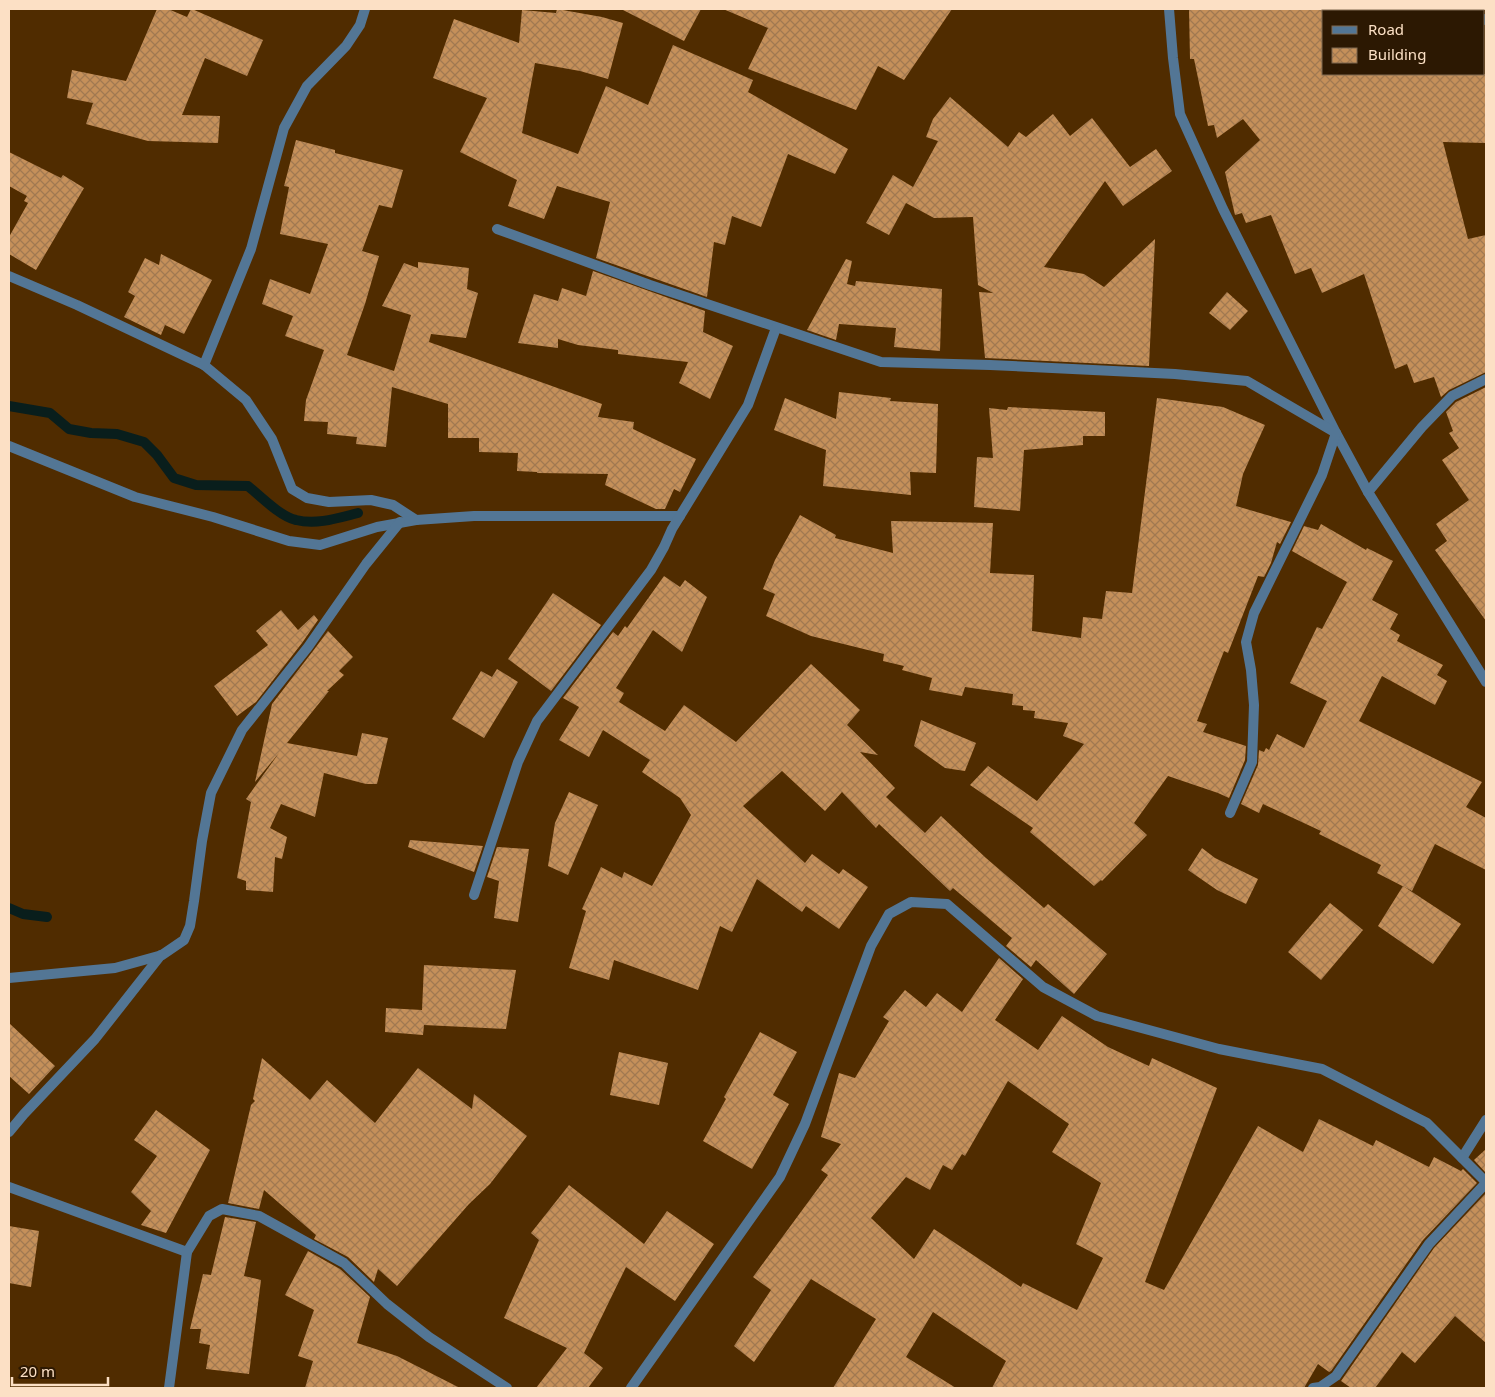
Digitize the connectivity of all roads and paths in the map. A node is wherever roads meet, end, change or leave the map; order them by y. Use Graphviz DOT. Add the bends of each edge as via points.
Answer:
graph roads {
  1 [pos="365,9"];
  2 [pos="1169,9"];
  3 [pos="497,229"];
  4 [pos="9,276"];
  5 [pos="776,328"];
  6 [pos="204,364"];
  7 [pos="1486,379"];
  8 [pos="1336,434"];
  9 [pos="9,446"];
  10 [pos="1368,492"];
  11 [pos="680,516"];
  12 [pos="416,520"];
  13 [pos="400,522"];
  14 [pos="1486,682"];
  15 [pos="1230,812"];
  16 [pos="474,895"];
  17 [pos="162,955"];
  18 [pos="9,978"];
  19 [pos="1486,1120"];
  20 [pos="9,1132"];
  21 [pos="1462,1158"];
  22 [pos="1486,1183"];
  23 [pos="9,1187"];
  24 [pos="187,1252"];
  25 [pos="169,1388"];
  26 [pos="507,1388"];
  27 [pos="631,1388"];
  28 [pos="1313,1388"];
  1 -- 6 [label="street" via="360,25 346,46 307,86 284,128 251,249"];
  2 -- 8 [label="street" via="1180,114 1223,209"];
  3 -- 5 [label="street" via="650,286"];
  4 -- 6 [label="street"];
  5 -- 8 [label="street" via="882,362 1146,372 1247,381"];
  5 -- 11 [label="street" via="748,405"];
  6 -- 12 [label="street" via="246,400 272,439 292,489 307,498 329,502 371,500 393,505"];
  7 -- 10 [label="street" via="1452,396 1422,426"];
  8 -- 10 [label="street"];
  8 -- 15 [label="street" via="1322,475 1254,613 1246,642 1254,704 1252,762"];
  9 -- 13 [label="street" via="135,497 289,541 320,545"];
  10 -- 14 [label="street"];
  11 -- 12 [label="street" via="474,516"];
  11 -- 16 [label="street" via="651,570 537,721 518,762"];
  12 -- 13 [label="street"];
  13 -- 17 [label="street" via="242,730 211,793 190,926 184,940"];
  17 -- 18 [label="street" via="115,968"];
  17 -- 20 [label="street" via="95,1040"];
  19 -- 21 [label="street"];
  21 -- 22 [label="street"];
  21 -- 27 [label="street" via="1426,1123 1322,1069 1219,1049 1097,1016 1043,987 947,904 911,902 889,914 871,946 805,1124 780,1177"];
  22 -- 28 [label="street" via="1429,1244 1336,1376"];
  23 -- 24 [label="street"];
  24 -- 25 [label="street"];
  24 -- 26 [label="street" via="209,1216 222,1209 259,1216 344,1263 386,1304 429,1337"];
}
